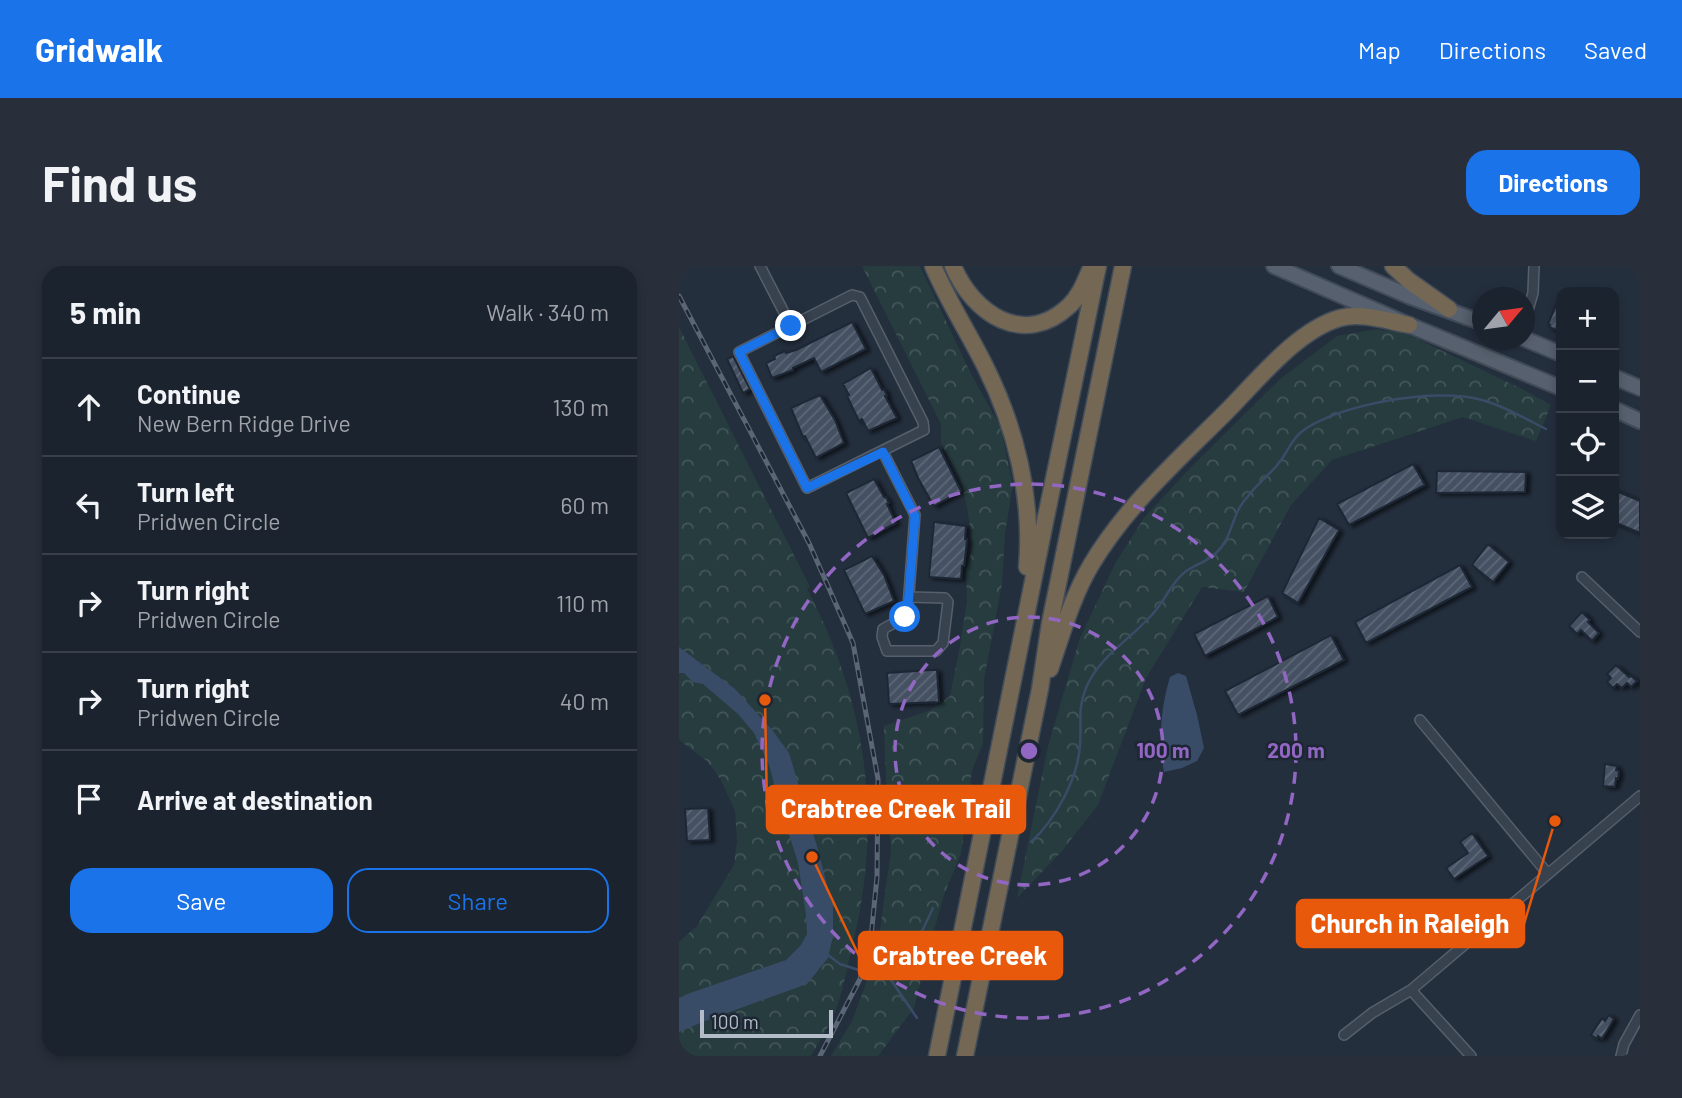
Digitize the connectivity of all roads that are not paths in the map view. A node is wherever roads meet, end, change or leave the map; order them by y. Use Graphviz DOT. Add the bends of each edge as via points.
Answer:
graph roads {
  1 [pos="760,266"];
  2 [pos="933,266"];
  3 [pos="953,266"];
  4 [pos="1092,266"];
  5 [pos="1098,266"];
  6 [pos="1123,266"];
  7 [pos="1274,266"];
  8 [pos="1339,266"];
  9 [pos="1393,266"];
  10 [pos="1534,266"];
  11 [pos="1533,287"];
  12 [pos="1449,309"];
  13 [pos="1472,319"];
  14 [pos="1409,325"];
  15 [pos="791,326"];
  16 [pos="1535,344"];
  17 [pos="1556,353"];
  18 [pos="1619,379"];
  19 [pos="1556,386"];
  20 [pos="1640,388"];
  21 [pos="1619,411"];
  22 [pos="1640,421"];
  23 [pos="883,452"];
  24 [pos="1582,577"];
  25 [pos="909,597"];
  26 [pos="1640,632"];
  27 [pos="1016,667"];
  28 [pos="1420,720"];
  29 [pos="1033,721"];
  30 [pos="1640,796"];
  31 [pos="1548,874"];
  32 [pos="1411,990"];
  33 [pos="1640,1015"];
  34 [pos="1344,1035"];
  35 [pos="937,1056"];
  36 [pos="965,1056"];
  37 [pos="1471,1056"];
  38 [pos="1621,1056"];
  1 -- 15 [label="street"];
  2 -- 27 [label="highway" via="991,379 1019,458 1029,529"];
  3 -- 4 [label="highway" via="982,309 1007,323 1023,325 1045,322 1070,306"];
  5 -- 27 [label="highway"];
  6 -- 29 [label="highway"];
  7 -- 14 [label="main road"];
  8 -- 12 [label="main road"];
  9 -- 12 [label="highway"];
  10 -- 11 [label="street"];
  12 -- 13 [label="main road"];
  14 -- 19 [label="main road"];
  14 -- 29 [label="highway" via="1351,316 1312,331 1153,486 1124,519 1080,585"];
  15 -- 23 [label="street" via="852,295 860,298 923,422 924,430"];
  15 -- 23 [label="street" via="739,352 807,488"];
  16 -- 17 [label="main road"];
  18 -- 20 [label="main road"];
  21 -- 22 [label="main road"];
  23 -- 25 [label="street" via="915,516"];
  24 -- 26 [label="street"];
  25 -- 25 [label="street" via="905,617 883,629 887,651 936,652 943,643 948,602 945,598"];
  27 -- 35 [label="highway"];
  28 -- 31 [label="street"];
  29 -- 36 [label="highway"];
  30 -- 31 [label="street"];
  31 -- 32 [label="street"];
  32 -- 34 [label="street"];
  32 -- 37 [label="street"];
  33 -- 38 [label="street"];
}
